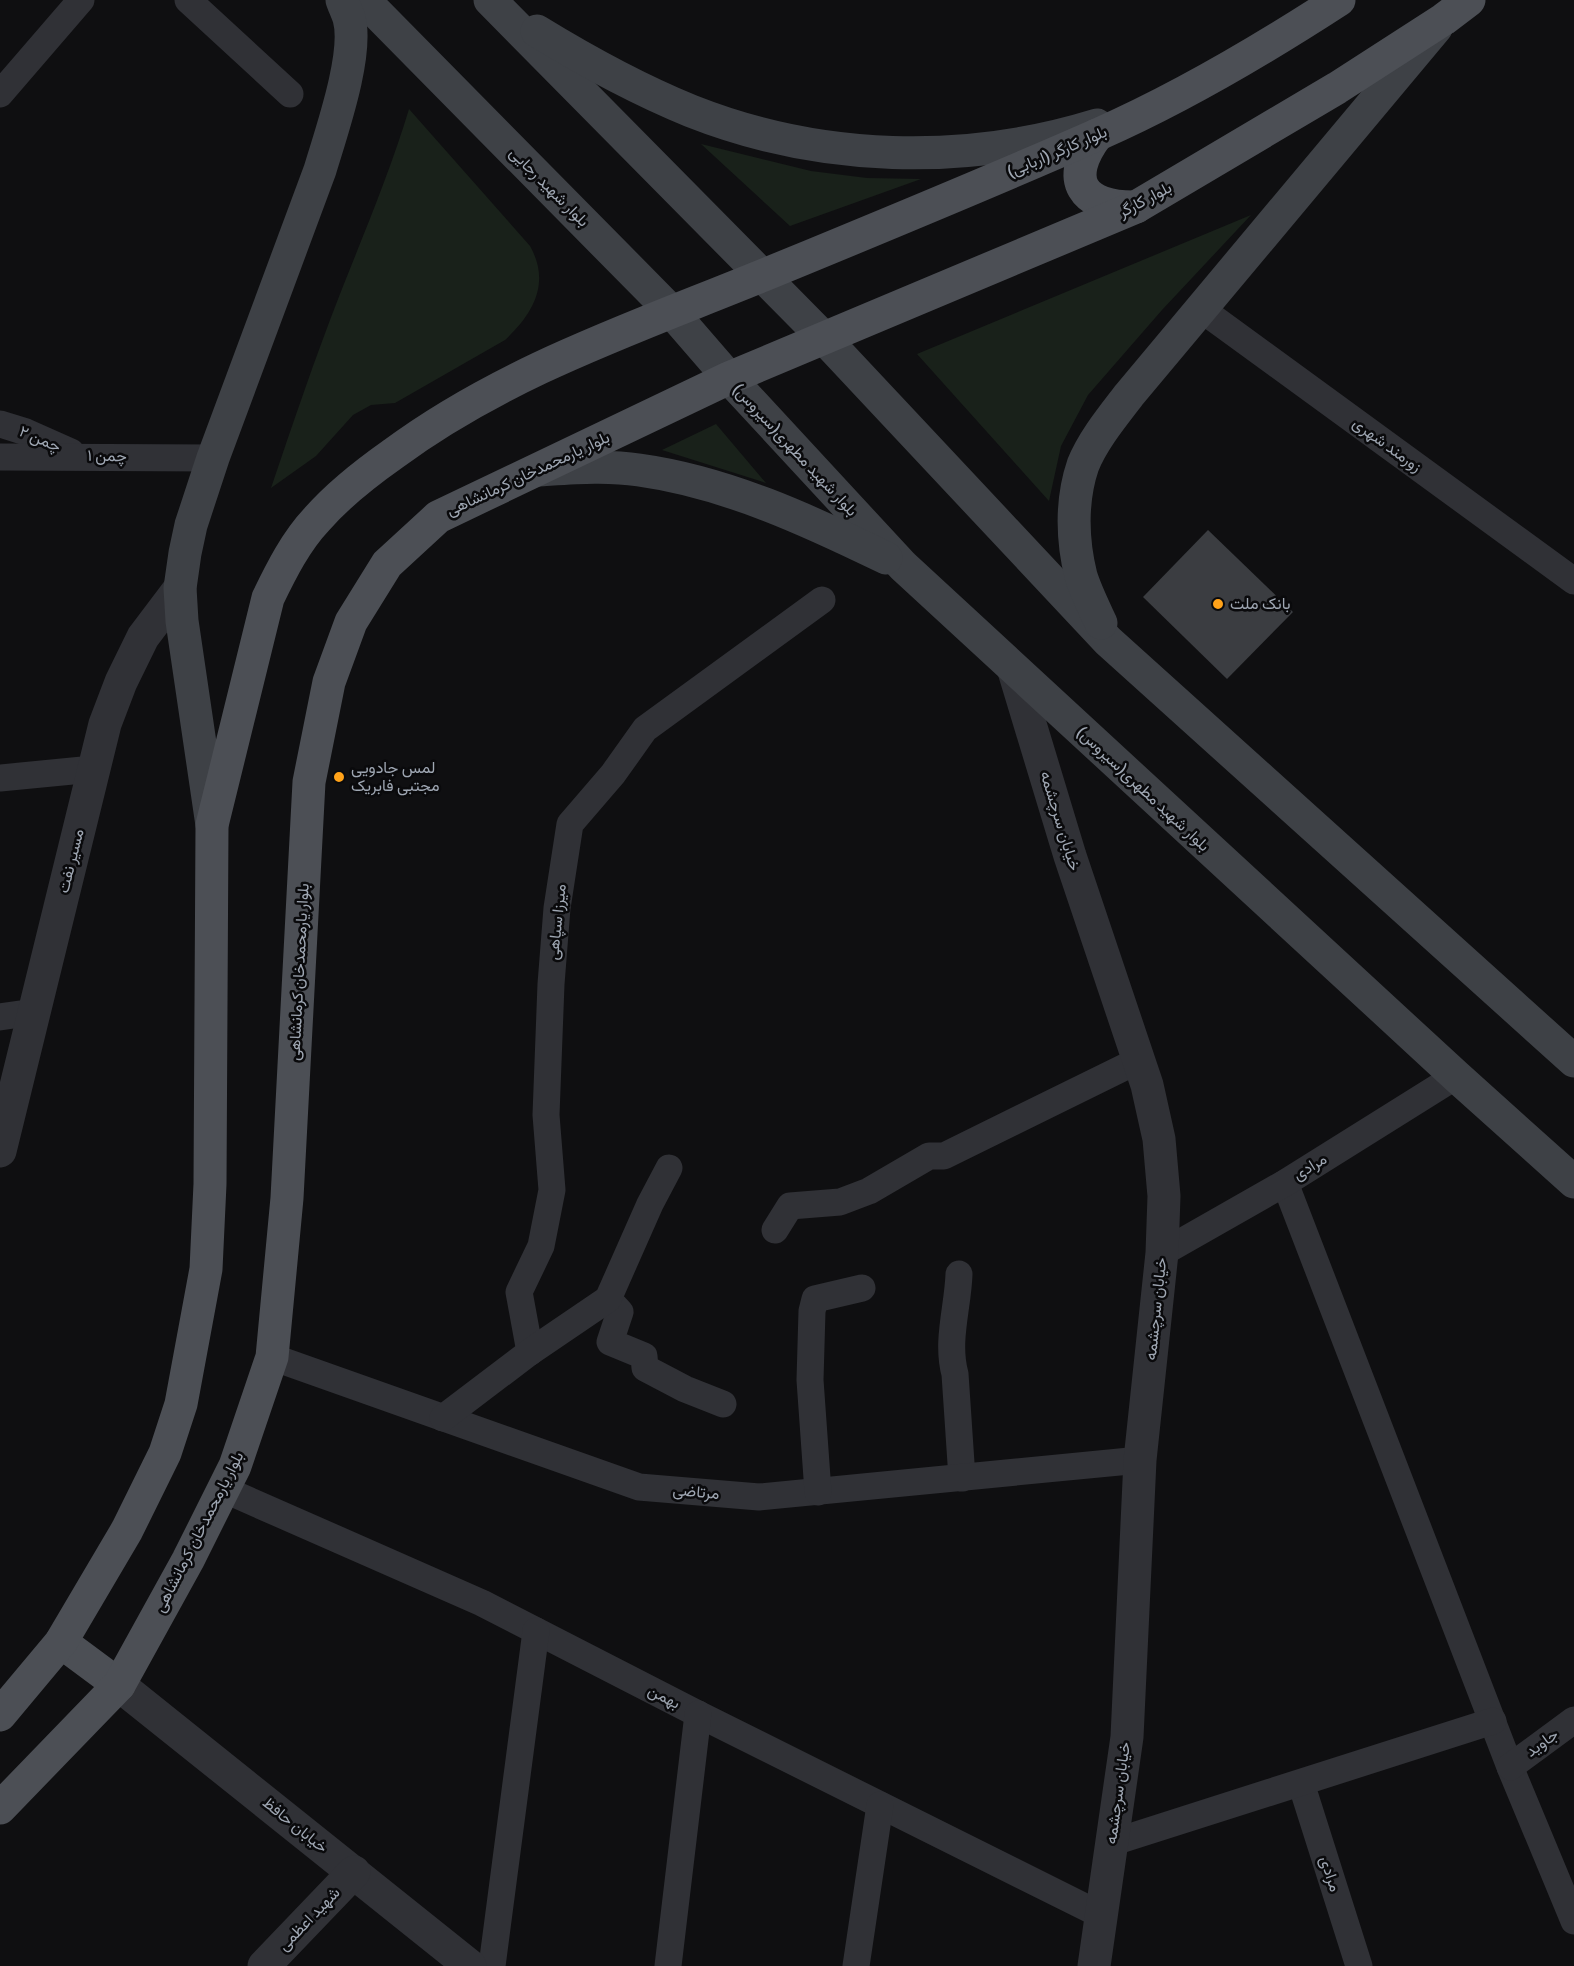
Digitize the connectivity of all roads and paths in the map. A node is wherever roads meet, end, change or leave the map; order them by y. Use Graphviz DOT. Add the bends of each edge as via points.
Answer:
graph roads {
  1 [pos="81,0"];
  2 [pos="188,0"];
  3 [pos="342,0"];
  4 [pos="364,0"];
  5 [pos="1335,1"];
  6 [pos="491,2"];
  7 [pos="1456,10"];
  8 [pos="0,94"];
  9 [pos="290,94"];
  10 [pos="1165,105"];
  11 [pos="1097,135"];
  12 [pos="1136,207"];
  13 [pos="762,276"];
  14 [pos="1201,309"];
  15 [pos="671,311"];
  16 [pos="823,337"];
  17 [pos="729,378"];
  18 [pos="0,424"];
  19 [pos="80,456"];
  20 [pos="0,457"];
  21 [pos="213,458"];
  22 [pos="538,470"];
  23 [pos="903,566"];
  24 [pos="1574,581"];
  25 [pos="180,588"];
  26 [pos="822,600"];
  27 [pos="1108,641"];
  28 [pos="1014,671"];
  29 [pos="93,769"];
  30 [pos="0,778"];
  31 [pos="212,825"];
  32 [pos="34,1012"];
  33 [pos="0,1017"];
  34 [pos="1140,1060"];
  35 [pos="1574,1061"];
  36 [pos="1456,1076"];
  37 [pos="0,1151"];
  38 [pos="669,1168"];
  39 [pos="1574,1182"];
  40 [pos="1285,1183"];
  41 [pos="775,1230"];
  42 [pos="1162,1253"];
  43 [pos="959,1274"];
  44 [pos="862,1288"];
  45 [pos="608,1299"];
  46 [pos="530,1352"];
  47 [pos="272,1358"];
  48 [pos="723,1404"];
  49 [pos="443,1418"];
  50 [pos="1140,1460"];
  51 [pos="962,1478"];
  52 [pos="223,1489"];
  53 [pos="818,1492"];
  54 [pos="536,1631"];
  55 [pos="61,1642"];
  56 [pos="118,1685"];
  57 [pos="698,1714"];
  58 [pos="0,1715"];
  59 [pos="1574,1720"];
  60 [pos="1493,1721"];
  61 [pos="1510,1767"];
  62 [pos="1301,1783"];
  63 [pos="879,1805"];
  64 [pos="0,1808"];
  65 [pos="1111,1843"];
  66 [pos="354,1872"];
  67 [pos="1101,1916"];
  68 [pos="1574,1921"];
  69 [pos="264,1966"];
  70 [pos="470,1966"];
  71 [pos="492,1966"];
  72 [pos="668,1966"];
  73 [pos="856,1966"];
  74 [pos="1094,1966"];
  75 [pos="1359,1966"];
  1 -- 8 [label="street"];
  2 -- 9 [label="street"];
  3 -- 21 [label="main road" via="350,19 350,50 335,120"];
  4 -- 15 [label="main road, بلوار شهید رجایی"];
  5 -- 10 [label="main road, بلوار کارگر (اربابی)"];
  6 -- 10 [label="main road" via="598,68 691,111 772,136 845,149 918,154 997,147 1092,127"];
  6 -- 13 [label="main road"];
  7 -- 12 [label="main road, بلوار کارگر" via="1337,88"];
  7 -- 14 [label="main road"];
  10 -- 11 [label="main road, بلوار کارگر (اربابی)"];
  11 -- 12 [label="main road" via="1082,159 1081,183 1100,203"];
  11 -- 13 [label="main road, بلوار کارگر (اربابی)"];
  12 -- 16 [label="main road, بلوار کارگر"];
  13 -- 15 [label="main road"];
  13 -- 16 [label="main road"];
  14 -- 24 [label="street, زورمند شهری"];
  14 -- 27 [label="main road" via="1106,425 1084,464 1075,496 1074,534 1082,577"];
  15 -- 17 [label="main road, بلوار شهید رجایی"];
  15 -- 31 [label="main road" via="535,369 443,419 363,475 316,519 282,568 268,598"];
  16 -- 17 [label="main road, بلوار یارمحمدخان کرمانشاهی"];
  16 -- 27 [label="main road"];
  17 -- 22 [label="main road, بلوار یارمحمدخان کرمانشاهی"];
  17 -- 23 [label="main road, بلوار شهید مطهری(سیروس)"];
  18 -- 19 [label="street, چمن ۲"];
  19 -- 20 [label="street, چمن ۱"];
  19 -- 21 [label="street, چمن ۱"];
  21 -- 25 [label="main road" via="191,525"];
  22 -- 23 [label="main road" via="610,467 672,475 759,501"];
  22 -- 47 [label="main road, بلوار یارمحمدخان کرمانشاهی" via="438,517 387,564 351,622 329,682 309,782 287,1198"];
  23 -- 28 [label="main road, بلوار شهید مطهری(سیروس)"];
  25 -- 29 [label="street, مسیر نفت" via="143,637 121,682"];
  25 -- 31 [label="main road" via="188,675"];
  26 -- 46 [label="street, میرزا سپاهی" via="645,729 570,824 557,908 551,984 546,1115 552,1190 541,1246 519,1292"];
  27 -- 35 [label="main road"];
  28 -- 34 [label="street, خیابان سرچشمه" via="1070,856"];
  28 -- 36 [label="main road, بلوار شهید مطهری(سیروس)"];
  29 -- 30 [label="street"];
  29 -- 32 [label="street, مسیر نفت"];
  31 -- 55 [label="main road" via="210,1185 206,1269 192,1353 165,1453 127,1530"];
  32 -- 33 [label="street"];
  32 -- 37 [label="street, مسیر نفت"];
  34 -- 41 [label="street" via="944,1156 929,1156 869,1191 840,1202 790,1206"];
  34 -- 42 [label="street, خیابان سرچشمه" via="1160,1139"];
  36 -- 39 [label="main road, بلوار شهید مطهری(سیروس)"];
  36 -- 40 [label="street, مرادی"];
  38 -- 45 [label="street"];
  40 -- 42 [label="street, مرادی"];
  40 -- 60 [label="street"];
  42 -- 50 [label="street, خیابان سرچشمه"];
  43 -- 51 [label="street" via="952,1363"];
  44 -- 53 [label="street" via="815,1299 812,1311 810,1380"];
  45 -- 46 [label="street"];
  45 -- 48 [label="street" via="620,1312 610,1342 644,1356 645,1368"];
  46 -- 49 [label="street"];
  47 -- 49 [label="street, مرتاضی"];
  47 -- 52 [label="main road, بلوار یارمحمدخان کرمانشاهی" via="235,1466"];
  49 -- 53 [label="street, مرتاضی" via="639,1487 759,1497"];
  50 -- 51 [label="street, مرتاضی"];
  50 -- 65 [label="street, خیابان سرچشمه" via="1127,1737"];
  51 -- 53 [label="street, مرتاضی"];
  52 -- 54 [label="street, بهمن" via="482,1603"];
  52 -- 56 [label="main road, بلوار یارمحمدخان کرمانشاهی"];
  54 -- 57 [label="street, بهمن"];
  54 -- 71 [label="street"];
  55 -- 56 [label="main road"];
  55 -- 58 [label="main road"];
  56 -- 64 [label="main road, بلوار یارمحمدخان کرمانشاهی"];
  56 -- 66 [label="street, خیابان حافظ"];
  57 -- 63 [label="street, بهمن"];
  57 -- 72 [label="street"];
  59 -- 61 [label="street, جاوید"];
  60 -- 61 [label="street"];
  60 -- 62 [label="street"];
  61 -- 68 [label="street"];
  62 -- 65 [label="street"];
  62 -- 75 [label="street, مرادی"];
  63 -- 67 [label="street, بهمن"];
  63 -- 73 [label="street"];
  65 -- 67 [label="street, خیابان سرچشمه"];
  66 -- 69 [label="street, شهید اعظمی"];
  66 -- 70 [label="street, خیابان حافظ"];
  67 -- 74 [label="street, خیابان سرچشمه"];
}
